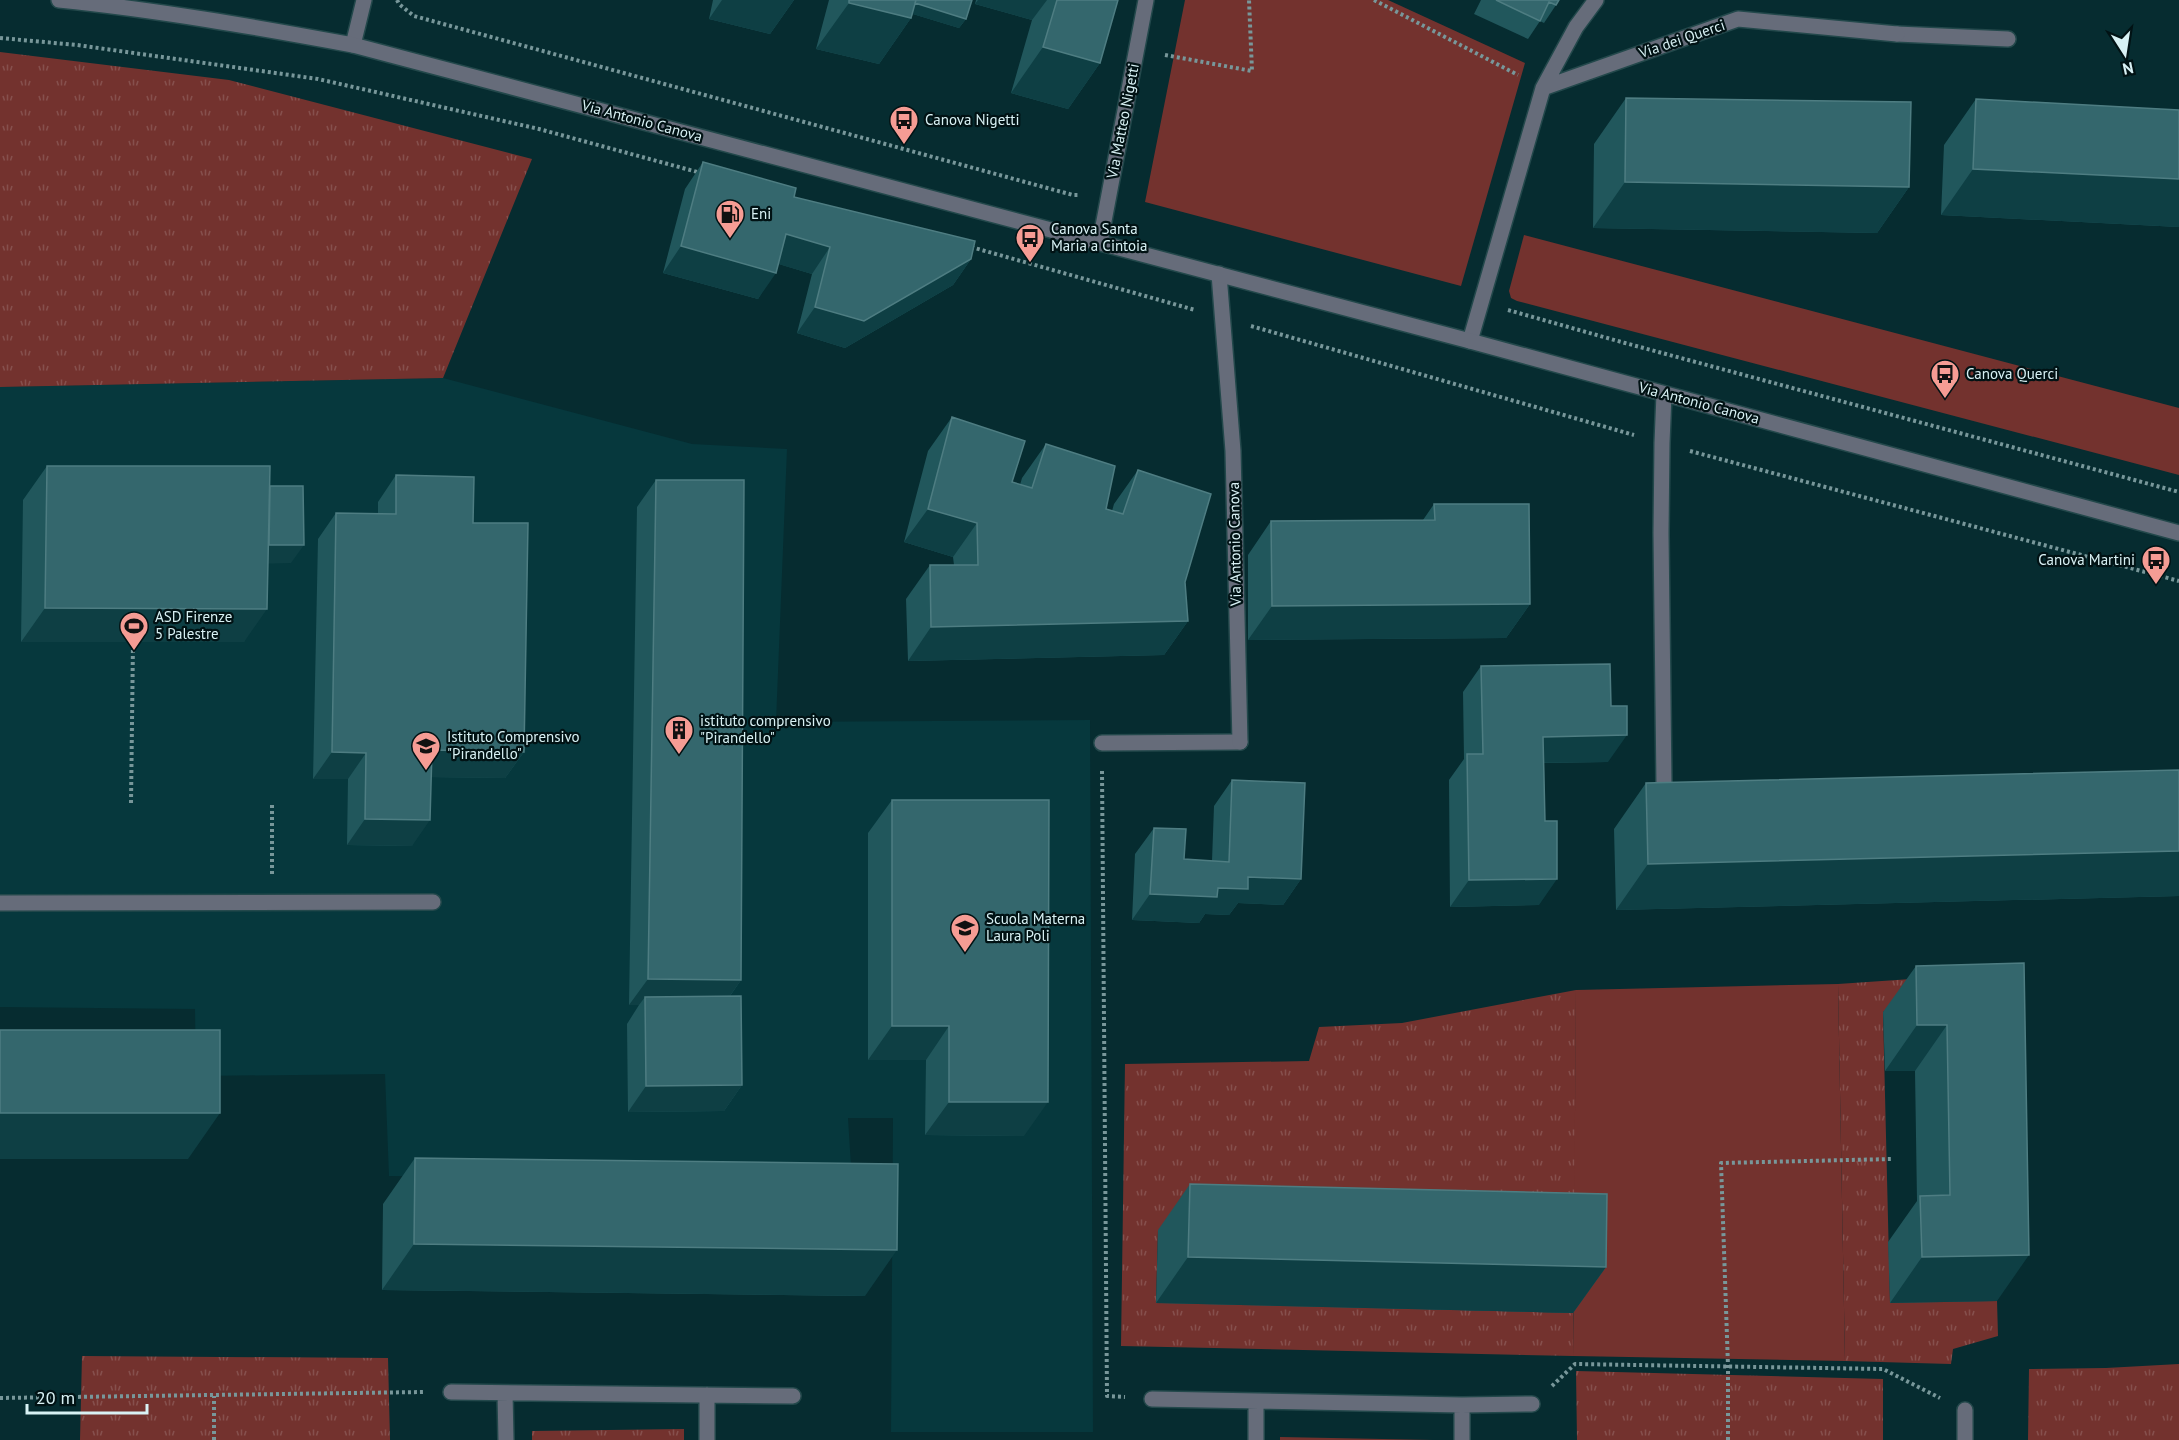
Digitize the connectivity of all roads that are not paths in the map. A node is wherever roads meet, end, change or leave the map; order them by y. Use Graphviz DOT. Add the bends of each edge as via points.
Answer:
graph roads {
  1 [pos="59,0"];
  2 [pos="364,0"];
  3 [pos="1146,0"];
  4 [pos="1596,0"];
  5 [pos="2008,39"];
  6 [pos="353,45"];
  7 [pos="1543,88"];
  8 [pos="1100,242"];
  9 [pos="1219,274"];
  10 [pos="1470,341"];
  11 [pos="1664,394"];
  12 [pos="2179,533"];
  13 [pos="1102,743"];
  14 [pos="1664,785"];
  15 [pos="433,902"];
  16 [pos="0,903"];
  17 [pos="451,1392"];
  18 [pos="505,1392"];
  19 [pos="707,1395"];
  20 [pos="793,1396"];
  21 [pos="1152,1399"];
  22 [pos="1256,1401"];
  23 [pos="1532,1404"];
  24 [pos="1462,1405"];
  25 [pos="1965,1410"];
  26 [pos="506,1440"];
  27 [pos="707,1440"];
  28 [pos="1256,1440"];
  29 [pos="1462,1440"];
  30 [pos="1965,1440"];
  1 -- 6 [label="street, Via Antonio Canova" via="237,23"];
  2 -- 6 [label="street"];
  3 -- 8 [label="street, Via Matteo Nigetti"];
  4 -- 7 [label="street" via="1576,27"];
  5 -- 7 [label="street, Via dei Querci" via="1897,34 1738,19"];
  6 -- 8 [label="street, Via Antonio Canova"];
  7 -- 10 [label="street"];
  8 -- 9 [label="street, Via Antonio Canova"];
  9 -- 10 [label="street, Via Antonio Canova"];
  9 -- 13 [label="street, Via Antonio Canova" via="1233,451 1240,742"];
  10 -- 11 [label="street, Via Antonio Canova"];
  11 -- 12 [label="street, Via Antonio Canova"];
  11 -- 14 [label="street"];
  15 -- 16 [label="street"];
  17 -- 18 [label="street"];
  18 -- 19 [label="street"];
  18 -- 26 [label="street"];
  19 -- 20 [label="street"];
  19 -- 27 [label="street"];
  21 -- 22 [label="street"];
  22 -- 24 [label="street"];
  22 -- 28 [label="street"];
  23 -- 24 [label="street"];
  24 -- 29 [label="street"];
  25 -- 30 [label="street"];
}
